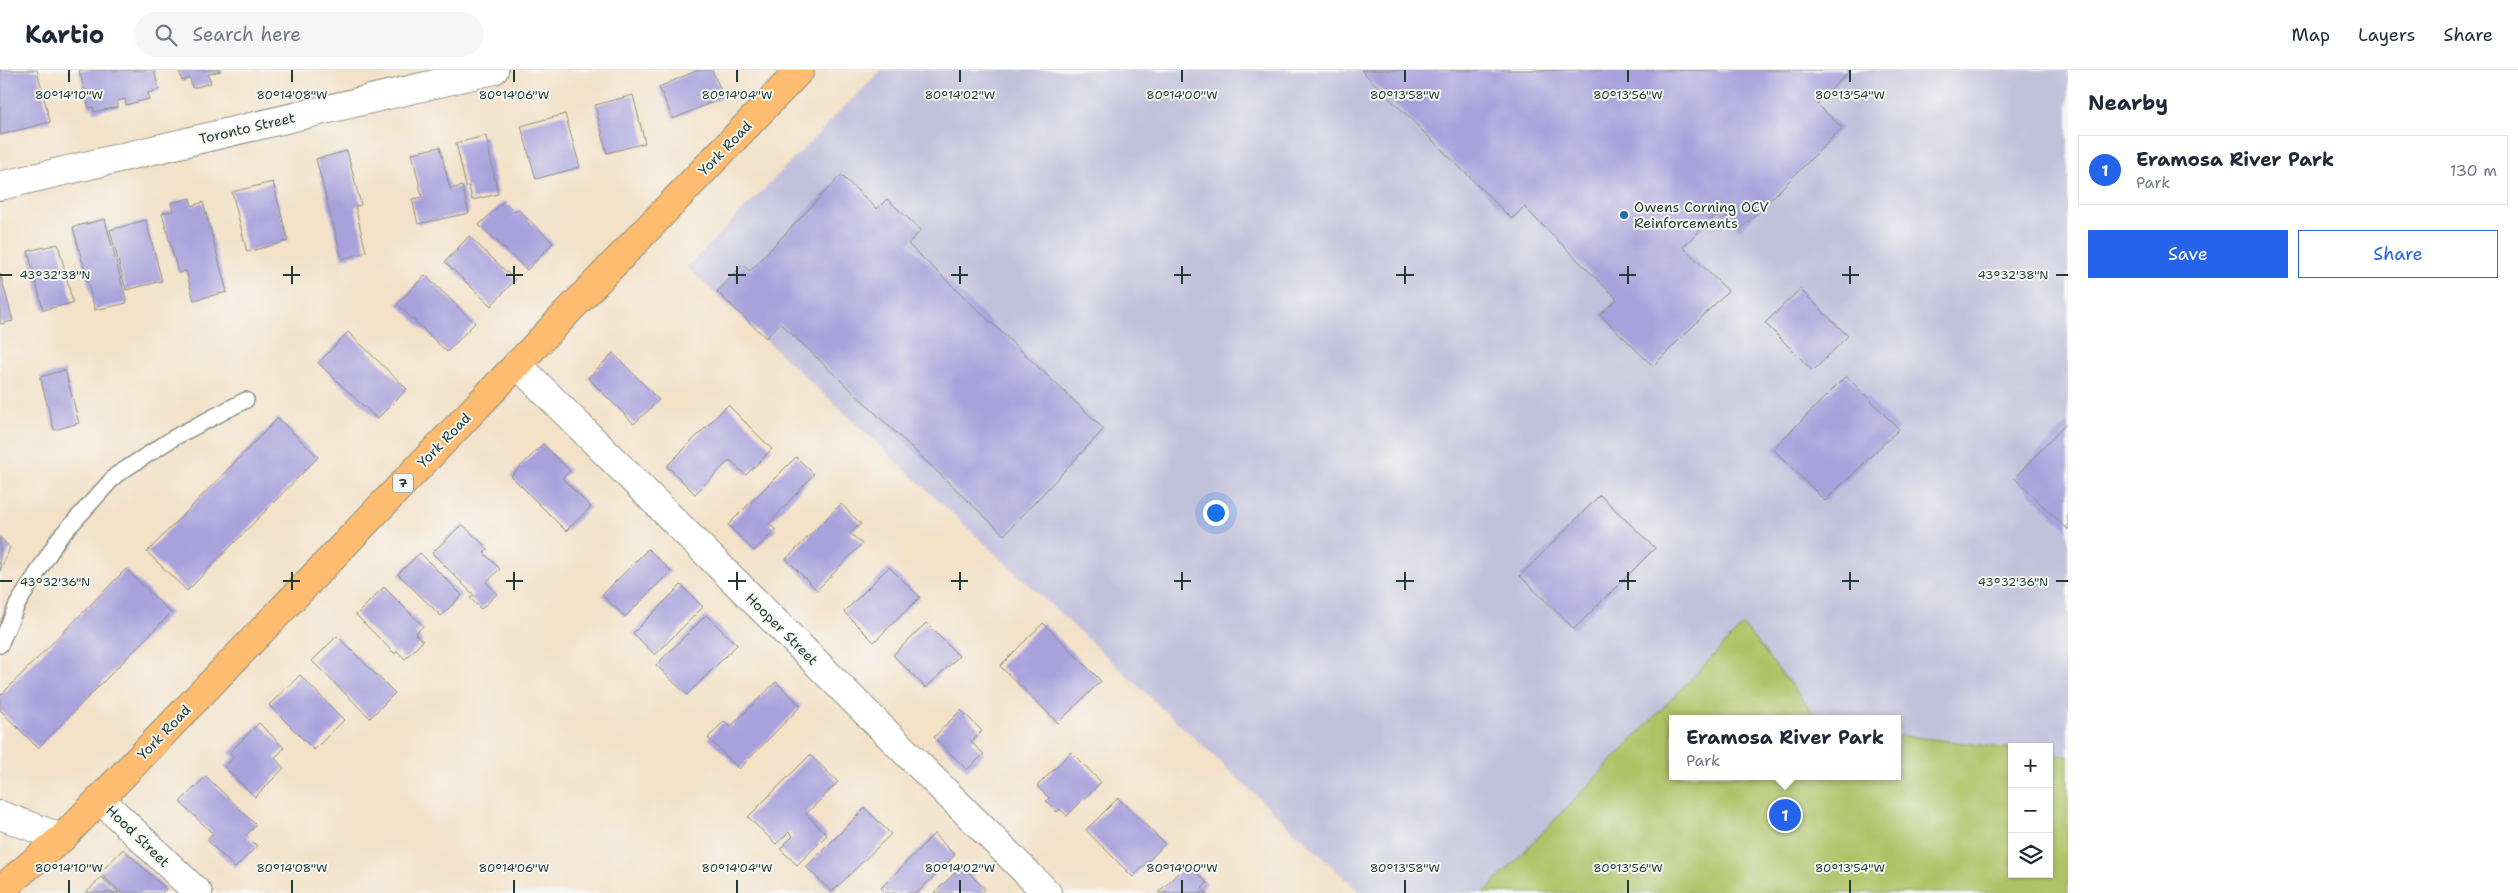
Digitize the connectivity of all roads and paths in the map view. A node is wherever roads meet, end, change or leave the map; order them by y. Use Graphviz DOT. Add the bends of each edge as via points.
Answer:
graph roads {
  1 [pos="494,70"];
  2 [pos="800,70"];
  3 [pos="0,186"];
  4 [pos="517,364"];
  5 [pos="246,400"];
  6 [pos="0,645"];
  7 [pos="100,799"];
  8 [pos="0,815"];
  9 [pos="62,838"];
  10 [pos="0,890"];
  11 [pos="198,893"];
  12 [pos="1046,893"];
  1 -- 3 [label="street, Toronto Street"];
  2 -- 4 [label="main road, York Road / 7"];
  4 -- 7 [label="main road, York Road / 7"];
  4 -- 12 [label="street, Hooper Street"];
  5 -- 6 [label="lane" via="175,437 116,475 59,538 17,604"];
  7 -- 9 [label="main road, York Road / 7"];
  7 -- 11 [label="street, Hood Street"];
  8 -- 9 [label="street"];
  9 -- 10 [label="main road, York Road / 7"];
}
